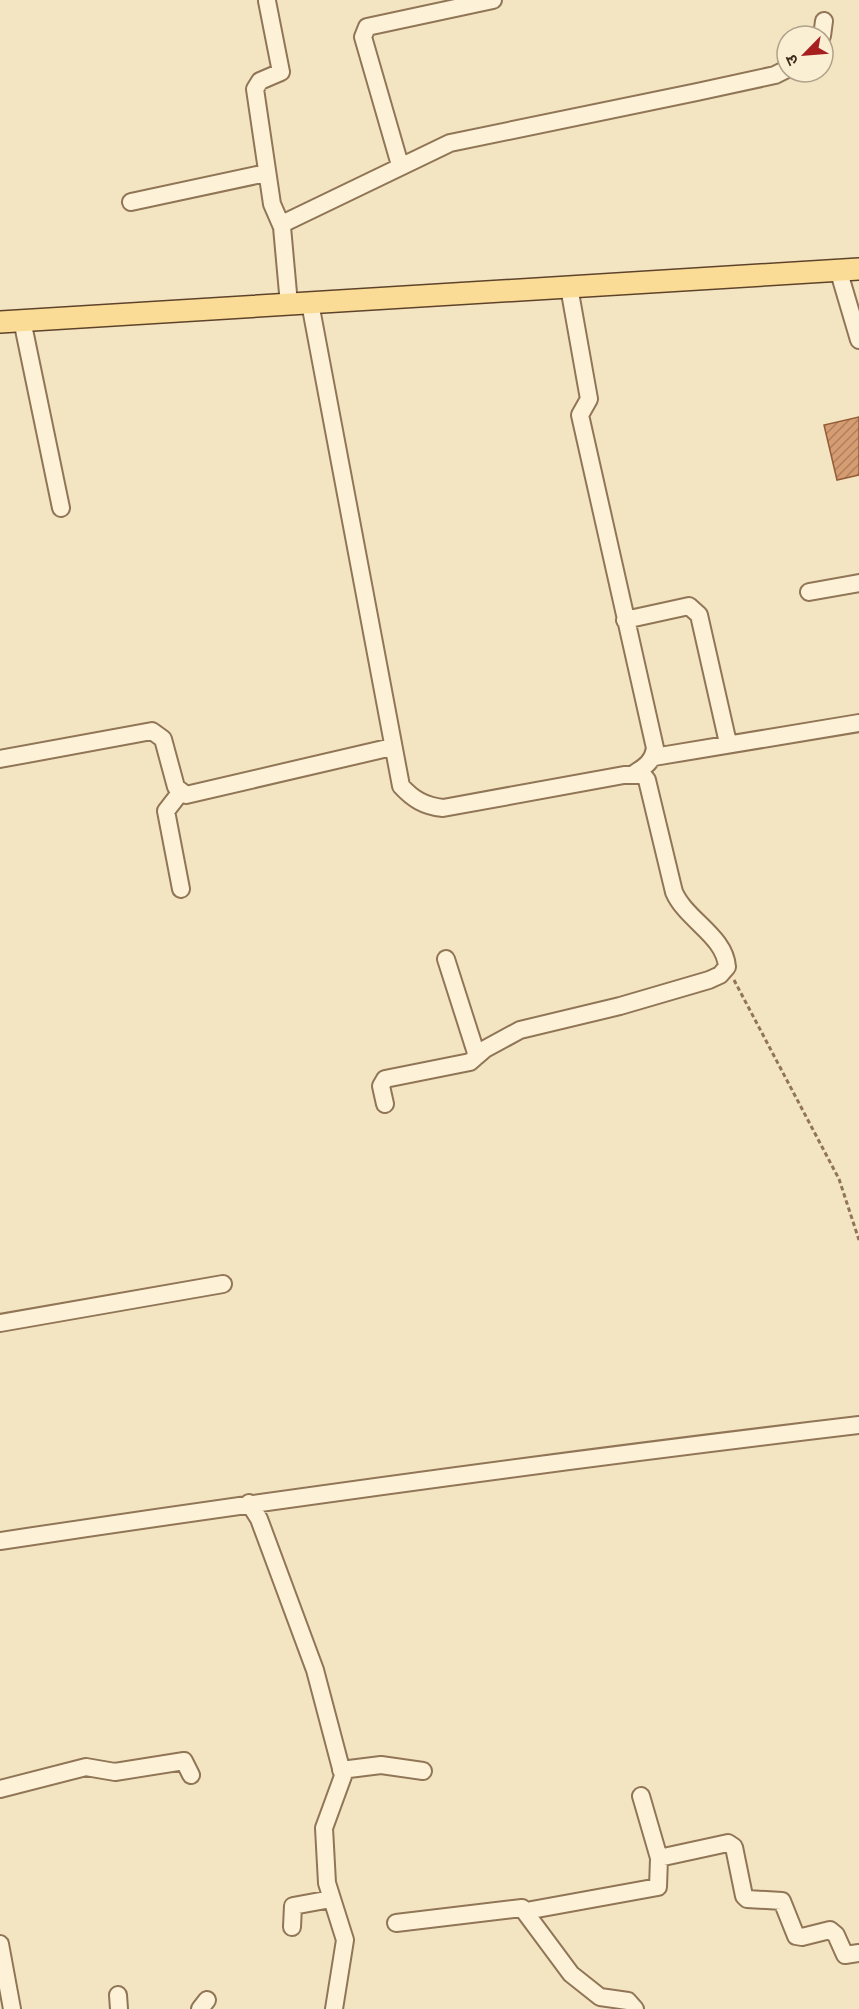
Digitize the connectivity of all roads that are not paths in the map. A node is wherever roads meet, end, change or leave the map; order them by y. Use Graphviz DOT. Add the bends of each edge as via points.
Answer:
graph roads {
  1 [pos="494,0"];
  2 [pos="267,1"];
  3 [pos="775,75"];
  4 [pos="400,165"];
  5 [pos="266,173"];
  6 [pos="131,202"];
  7 [pos="282,227"];
  8 [pos="849,269"];
  9 [pos="569,287"];
  10 [pos="300,304"];
  11 [pos="22,320"];
  12 [pos="0,322"];
  13 [pos="859,340"];
  14 [pos="61,508"];
  15 [pos="859,583"];
  16 [pos="809,592"];
  17 [pos="625,620"];
  18 [pos="859,723"];
  19 [pos="728,744"];
  20 [pos="392,747"];
  21 [pos="654,757"];
  22 [pos="0,759"];
  23 [pos="636,773"];
  24 [pos="180,793"];
  25 [pos="181,890"];
  26 [pos="446,959"];
  27 [pos="477,1056"];
  28 [pos="385,1104"];
  29 [pos="224,1284"];
  30 [pos="0,1323"];
  31 [pos="859,1425"];
  32 [pos="249,1503"];
  33 [pos="0,1541"];
  34 [pos="341,1770"];
  35 [pos="423,1771"];
  36 [pos="191,1775"];
  37 [pos="0,1789"];
  38 [pos="641,1797"];
  39 [pos="658,1858"];
  40 [pos="331,1899"];
  41 [pos="526,1911"];
  42 [pos="396,1923"];
  43 [pos="292,1927"];
  44 [pos="0,1944"];
  45 [pos="859,1953"];
  46 [pos="12,2009"];
  47 [pos="334,2009"];
  48 [pos="635,2009"];
  1 -- 4 [label="street" via="364,30"];
  2 -- 5 [label="street" via="281,72 260,81 255,89"];
  3 -- 4 [label="street" via="450,143"];
  4 -- 7 [label="street" via="288,220"];
  5 -- 6 [label="street"];
  5 -- 7 [label="street" via="272,204"];
  7 -- 10 [label="street"];
  8 -- 9 [label="main road"];
  8 -- 13 [label="street"];
  9 -- 10 [label="main road"];
  9 -- 17 [label="street" via="589,399 580,416"];
  10 -- 11 [label="main road"];
  10 -- 20 [label="street"];
  11 -- 12 [label="main road"];
  11 -- 14 [label="street"];
  15 -- 16 [label="street"];
  17 -- 19 [label="street" via="689,606 695,609"];
  17 -- 21 [label="street"];
  18 -- 19 [label="street"];
  19 -- 21 [label="street"];
  20 -- 23 [label="street" via="401,786 412,798 443,808"];
  20 -- 24 [label="street" via="192,795"];
  21 -- 23 [label="street"];
  22 -- 24 [label="street" via="152,731 163,739"];
  23 -- 27 [label="street" via="647,780 677,900 721,946 727,967 709,980 520,1030"];
  24 -- 25 [label="street" via="166,811"];
  26 -- 27 [label="street"];
  27 -- 28 [label="street" via="463,1063 385,1079 381,1086"];
  29 -- 30 [label="street"];
  31 -- 32 [label="street"];
  32 -- 33 [label="street"];
  32 -- 34 [label="street" via="259,1519 315,1670"];
  34 -- 35 [label="street" via="381,1765"];
  34 -- 40 [label="street" via="342,1782 324,1828"];
  36 -- 37 [label="street" via="184,1761 115,1772 86,1767"];
  38 -- 39 [label="street"];
  39 -- 41 [label="street" via="658,1887"];
  39 -- 45 [label="street" via="732,1844 747,1899 782,1901 796,1936 830,1930 845,1955"];
  40 -- 43 [label="street" via="293,1906"];
  40 -- 47 [label="street" via="345,1941"];
  41 -- 42 [label="street" via="517,1908"];
  41 -- 48 [label="street" via="571,1974 600,1997 628,2001"];
  44 -- 46 [label="street"];
}
